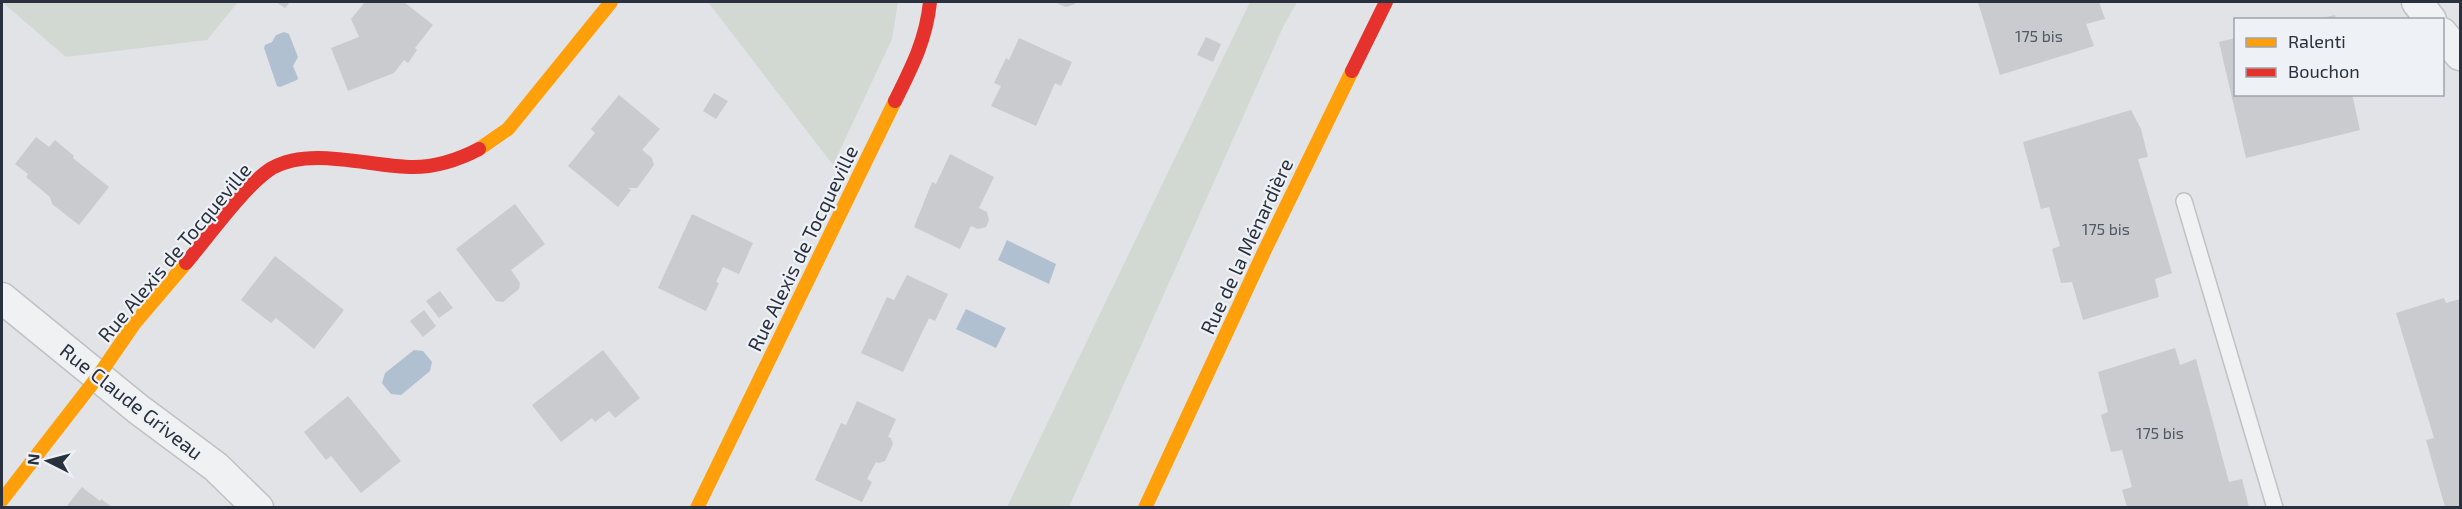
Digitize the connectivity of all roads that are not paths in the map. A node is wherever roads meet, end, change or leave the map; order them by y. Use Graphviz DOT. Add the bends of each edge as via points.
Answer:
graph roads {
  1 [pos="611,2"];
  2 [pos="930,2"];
  3 [pos="1386,2"];
  4 [pos="2416,2"];
  5 [pos="2429,18"];
  6 [pos="2444,35"];
  7 [pos="2460,55"];
  8 [pos="2184,201"];
  9 [pos="2,298"];
  10 [pos="99,375"];
  11 [pos="2,500"];
  12 [pos="258,507"];
  13 [pos="697,507"];
  14 [pos="1144,507"];
  15 [pos="2275,507"];
  1 -- 10 [label="street, Rue Alexis de Tocqueville" via="508,129 463,157 411,166 311,157 280,164 259,177 134,324"];
  2 -- 13 [label="street, Rue Alexis de Tocqueville" via="919,52"];
  3 -- 14 [label="street, Rue de la Ménardière"];
  4 -- 5 [label="street"];
  6 -- 7 [label="street"];
  8 -- 15 [label="lane"];
  9 -- 10 [label="street, Rue Claude Griveau"];
  10 -- 11 [label="street, Rue Alexis de Tocqueville"];
  10 -- 12 [label="street, Rue Claude Griveau" via="216,467"];
}
